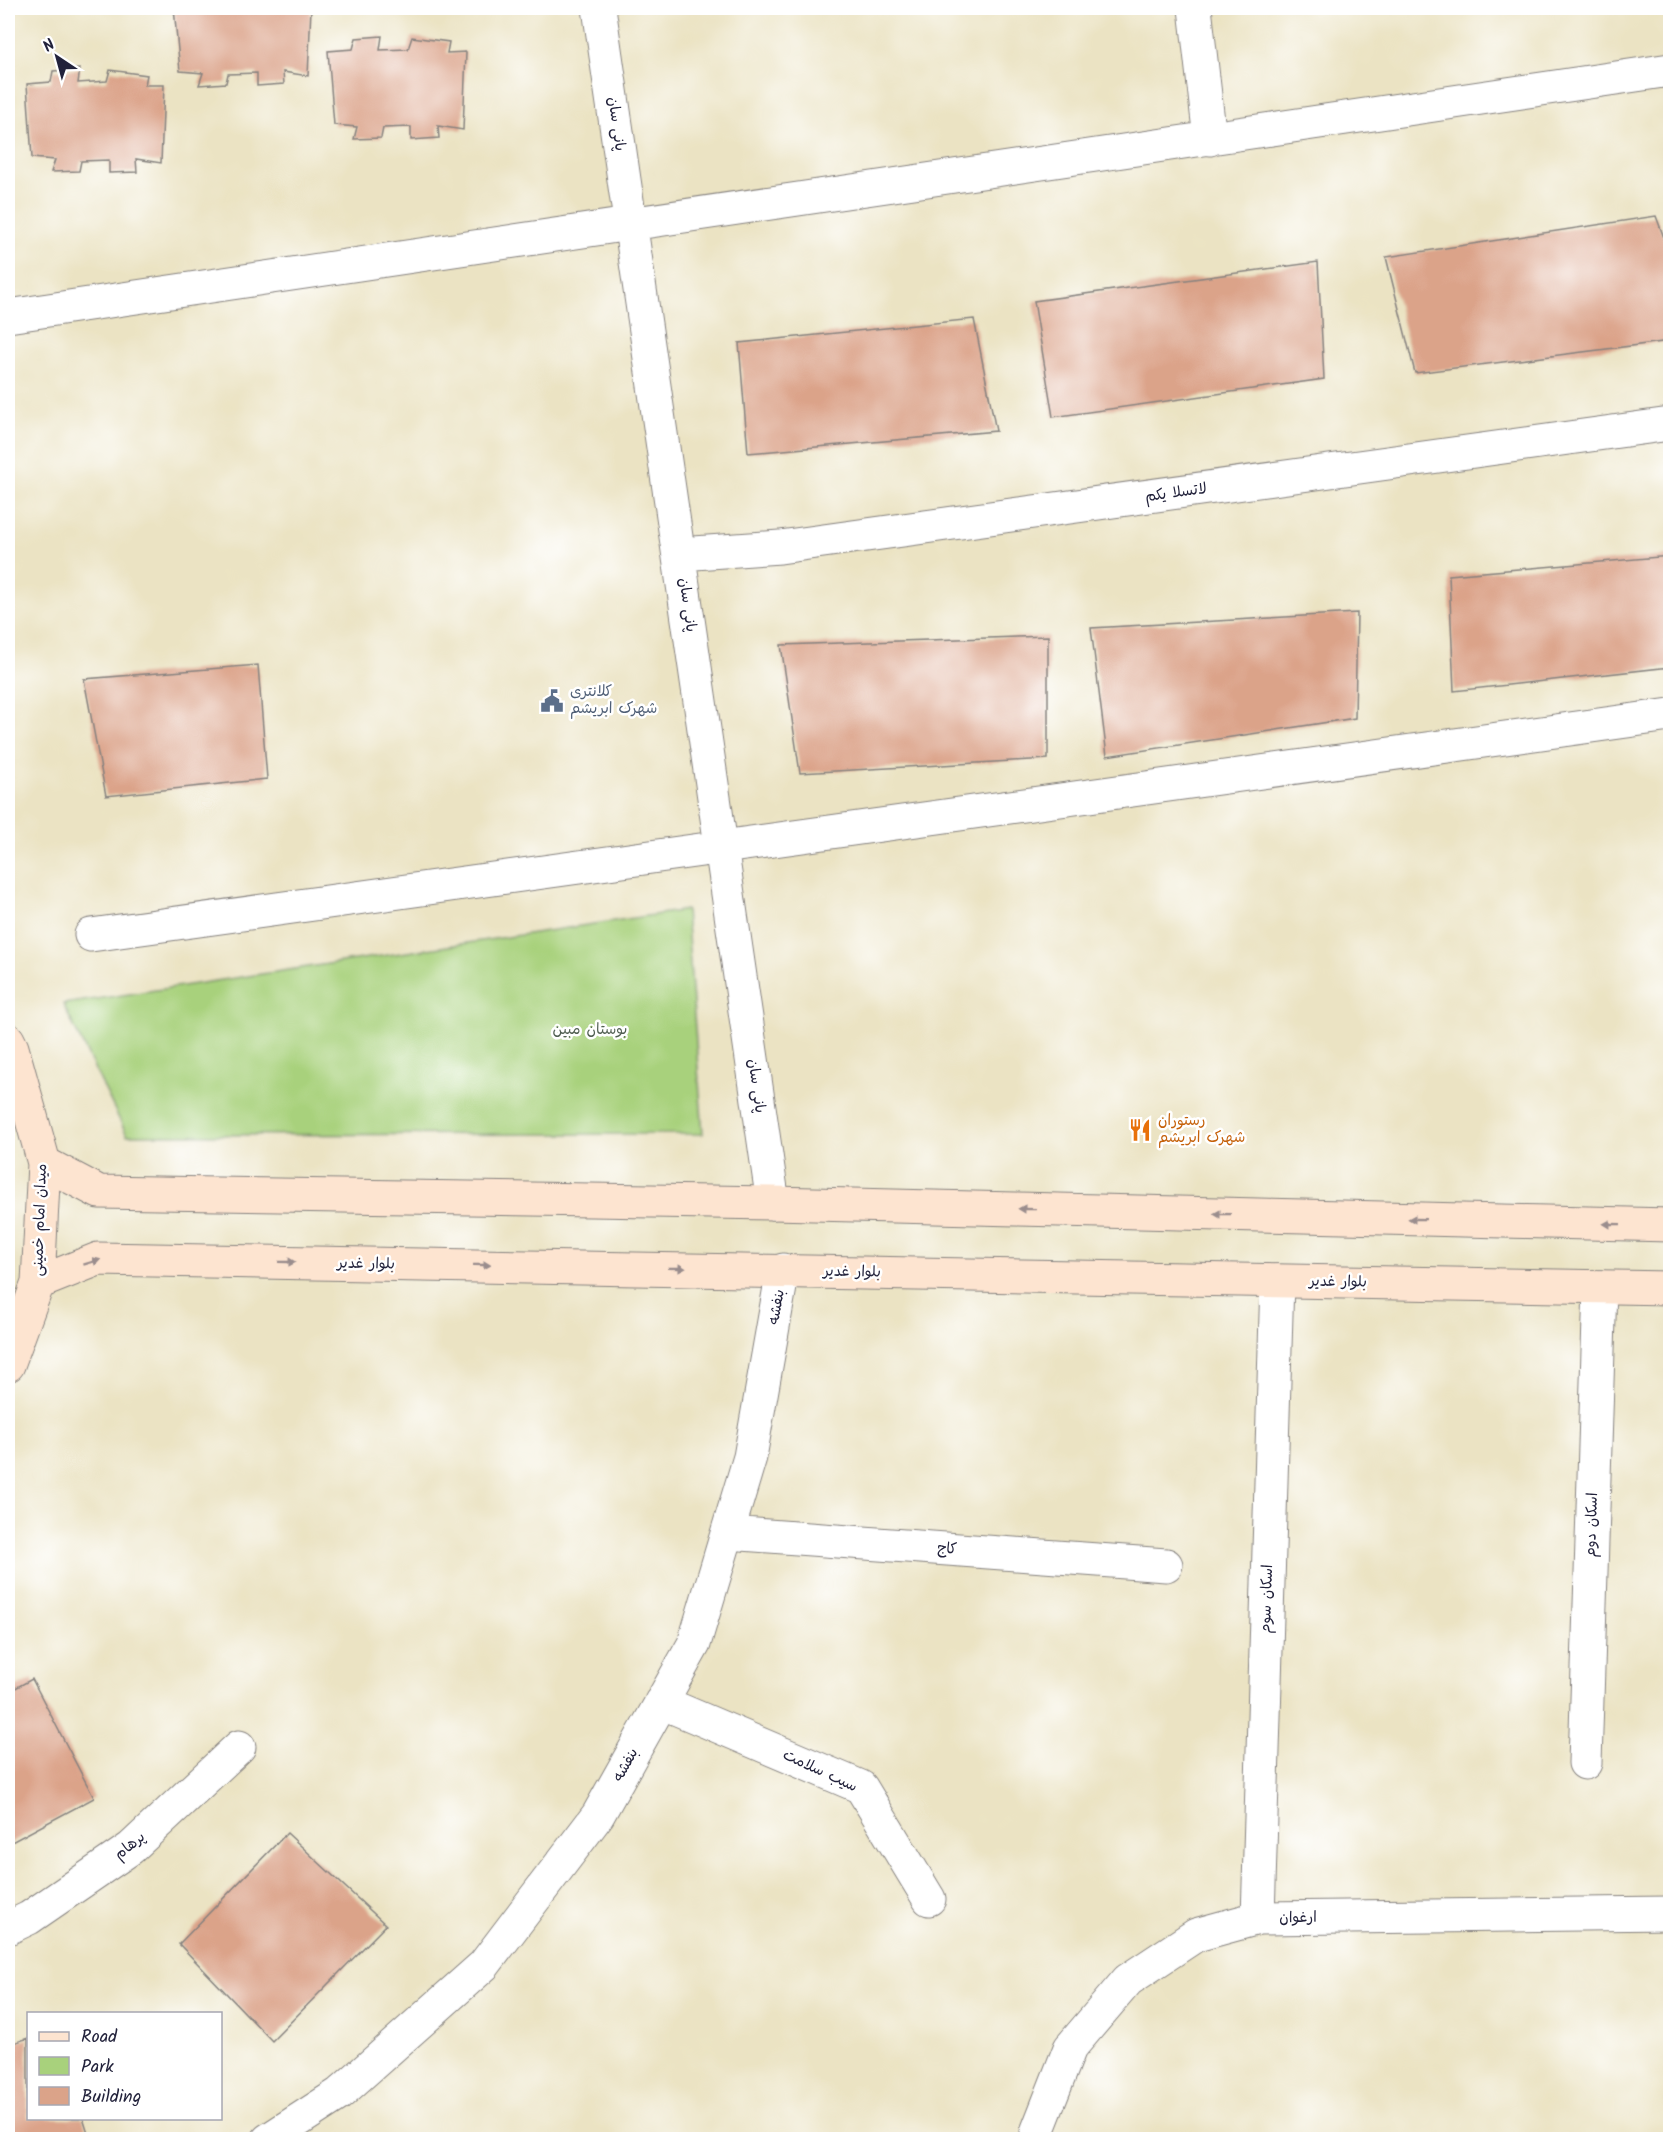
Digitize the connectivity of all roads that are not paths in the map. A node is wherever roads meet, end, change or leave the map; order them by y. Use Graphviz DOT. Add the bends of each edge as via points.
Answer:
graph roads {
  1 [pos="599,8"];
  2 [pos="1195,8"];
  3 [pos="1671,70"];
  4 [pos="1210,139"];
  5 [pos="630,225"];
  6 [pos="8,316"];
  7 [pos="1671,424"];
  8 [pos="680,554"];
  9 [pos="1671,715"];
  10 [pos="722,847"];
  11 [pos="91,935"];
  12 [pos="8,1040"];
  13 [pos="44,1163"];
  14 [pos="774,1203"];
  15 [pos="1671,1225"];
  16 [pos="783,1270"];
  17 [pos="1276,1281"];
  18 [pos="38,1283"];
  19 [pos="1600,1287"];
  20 [pos="1671,1288"];
  21 [pos="8,1365"];
  22 [pos="728,1533"];
  23 [pos="1166,1565"];
  24 [pos="661,1702"];
  25 [pos="239,1748"];
  26 [pos="1585,1763"];
  27 [pos="929,1899"];
  28 [pos="1671,1913"];
  29 [pos="1258,1918"];
  30 [pos="8,1928"];
  31 [pos="268,2139"];
  32 [pos="1037,2139"];
  1 -- 5 [label="street, پانی سان"];
  2 -- 4 [label="street"];
  3 -- 4 [label="street"];
  4 -- 5 [label="street"];
  5 -- 6 [label="street"];
  5 -- 8 [label="street, پانی سان"];
  7 -- 8 [label="street, لاتسلا یکم" via="780,547"];
  8 -- 10 [label="street, پانی سان"];
  9 -- 10 [label="street"];
  10 -- 11 [label="street"];
  10 -- 14 [label="street, پانی سان"];
  12 -- 13 [label="street, میدان امام خمینی"];
  13 -- 14 [label="street" via="99,1192"];
  13 -- 18 [label="street, میدان امام خمینی"];
  15 -- 14 [label="street, one-way"];
  16 -- 17 [label="street, بلوار غدیر"];
  18 -- 16 [label="street, بلوار غدیر, one-way" via="98,1259"];
  16 -- 22 [label="street, بنفشه" via="750,1457"];
  17 -- 19 [label="street, بلوار غدیر"];
  17 -- 29 [label="street, اسکان سوم"];
  18 -- 21 [label="street, میدان امام خمینی"];
  19 -- 20 [label="street, بلوار غدیر"];
  19 -- 26 [label="street, اسکان دوم"];
  22 -- 23 [label="street, کاج"];
  22 -- 24 [label="street, بنفشه" via="694,1644"];
  24 -- 27 [label="street, سیب سلامت" via="861,1787"];
  24 -- 31 [label="street, بنفشه" via="597,1815 484,1965 339,2094"];
  25 -- 30 [label="street, پرهام" via="131,1848 29,1918"];
  28 -- 29 [label="street, ارغوان"];
  29 -- 32 [label="street, ارغوان" via="1196,1935 1128,1980 1070,2048"];
}
